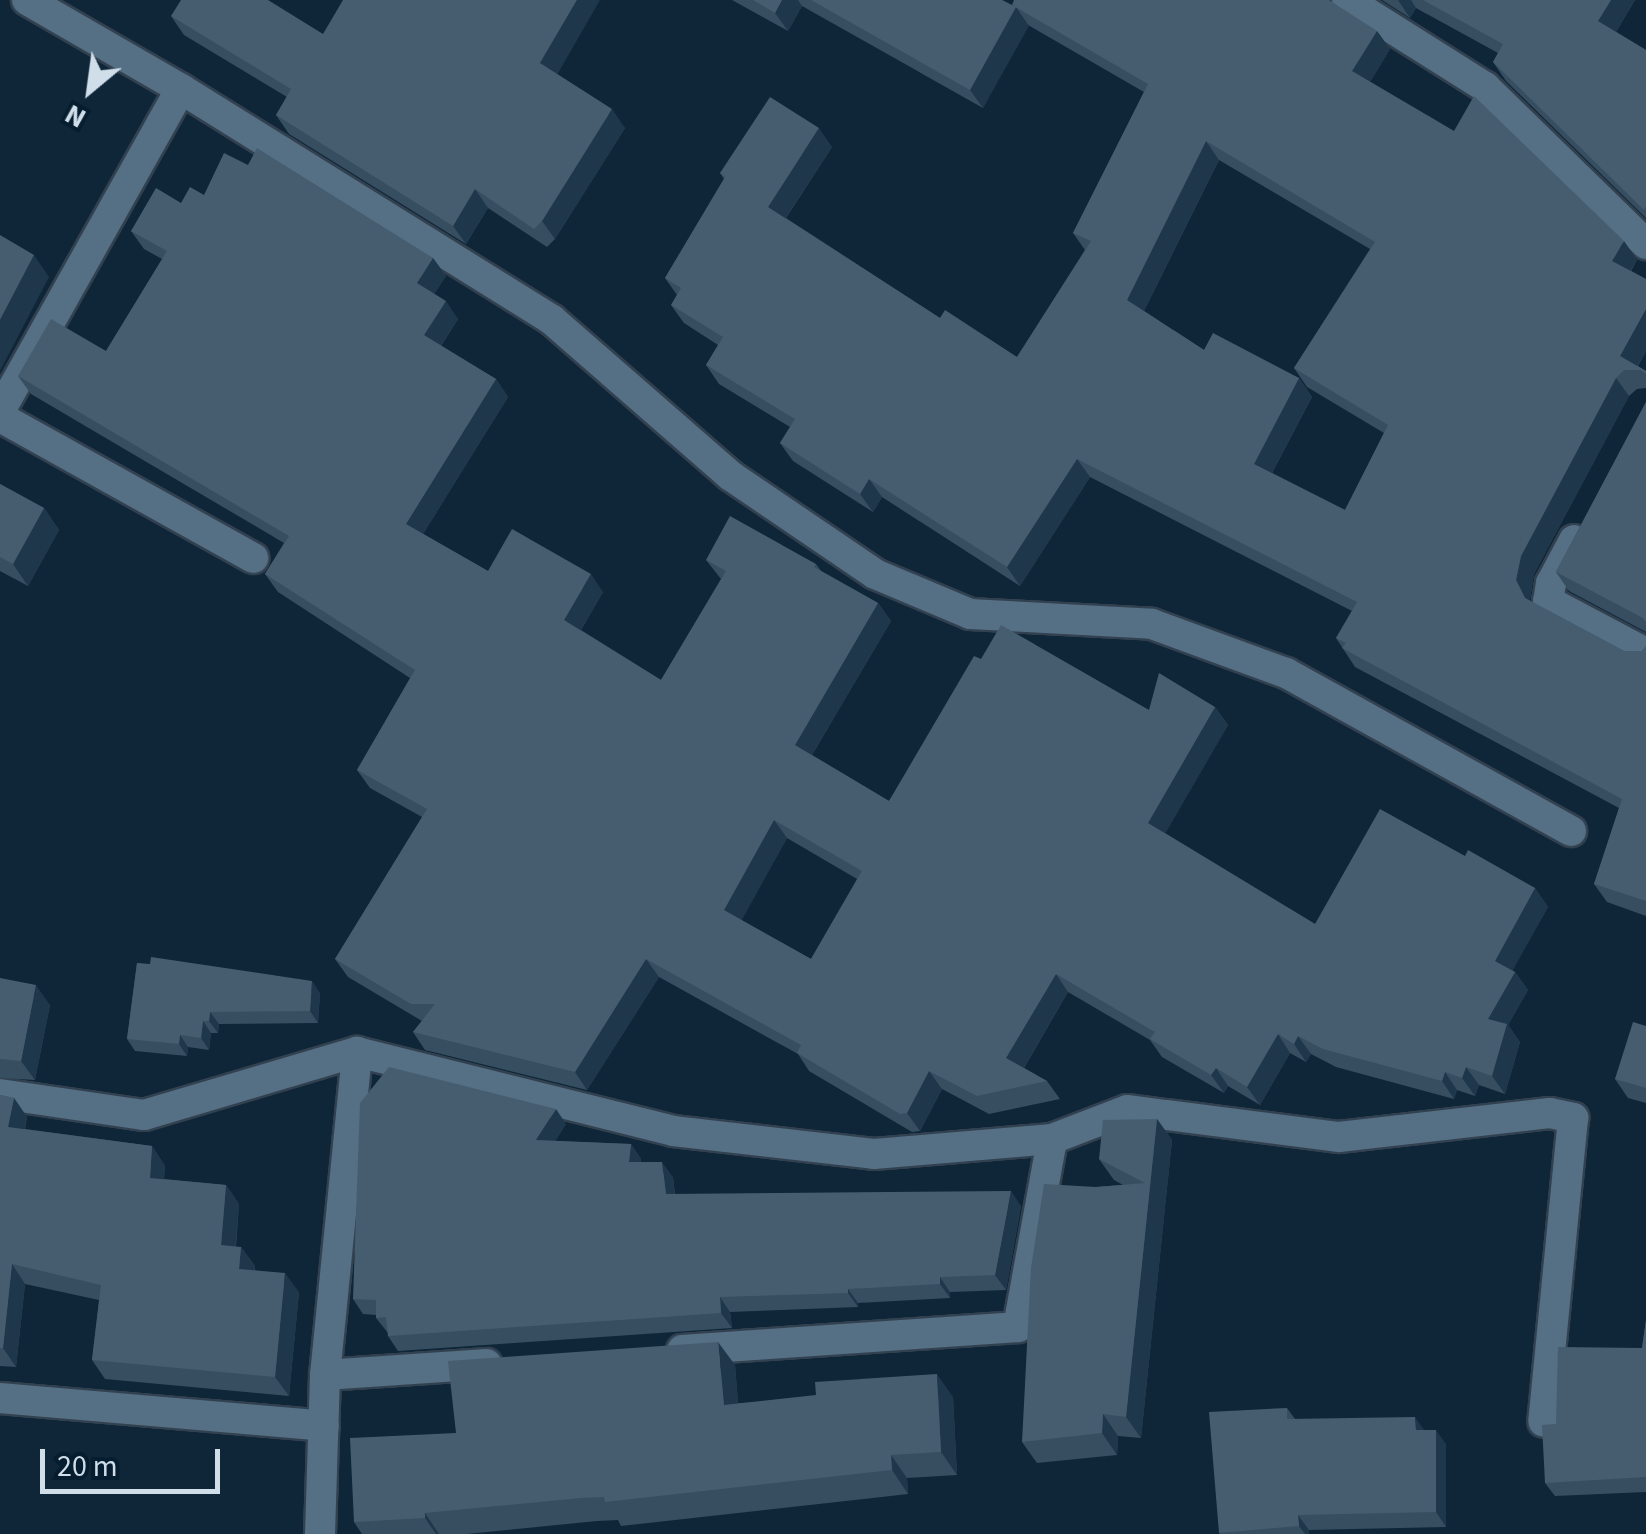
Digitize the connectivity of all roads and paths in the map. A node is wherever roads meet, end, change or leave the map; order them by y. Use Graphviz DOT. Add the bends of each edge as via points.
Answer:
graph roads {
  1 [pos="26,0"];
  2 [pos="1347,0"];
  3 [pos="181,89"];
  4 [pos="1646,244"];
  5 [pos="0,414"];
  6 [pos="1586,518"];
  7 [pos="253,558"];
  8 [pos="1646,653"];
  9 [pos="1572,831"];
  10 [pos="357,1052"];
  11 [pos="0,1094"];
  12 [pos="1052,1139"];
  13 [pos="662,1352"];
  14 [pos="523,1361"];
  15 [pos="325,1375"];
  16 [pos="0,1398"];
  17 [pos="1543,1422"];
  18 [pos="324,1426"];
  19 [pos="320,1534"];
  1 -- 3 [label="lane"];
  2 -- 4 [label="lane" via="1485,87"];
  3 -- 5 [label="lane"];
  3 -- 9 [label="lane" via="552,320 731,476 875,574 970,614 1152,624 1270,667"];
  5 -- 7 [label="lane"];
  6 -- 8 [label="lane" via="1548,601"];
  10 -- 11 [label="lane" via="144,1116"];
  10 -- 12 [label="lane" via="673,1131 874,1154"];
  10 -- 15 [label="lane"];
  12 -- 13 [label="lane" via="1018,1327"];
  12 -- 17 [label="lane" via="1128,1110 1339,1136 1550,1113 1573,1118"];
  14 -- 15 [label="lane"];
  15 -- 18 [label="lane"];
  16 -- 18 [label="lane"];
  18 -- 19 [label="lane"];
}
